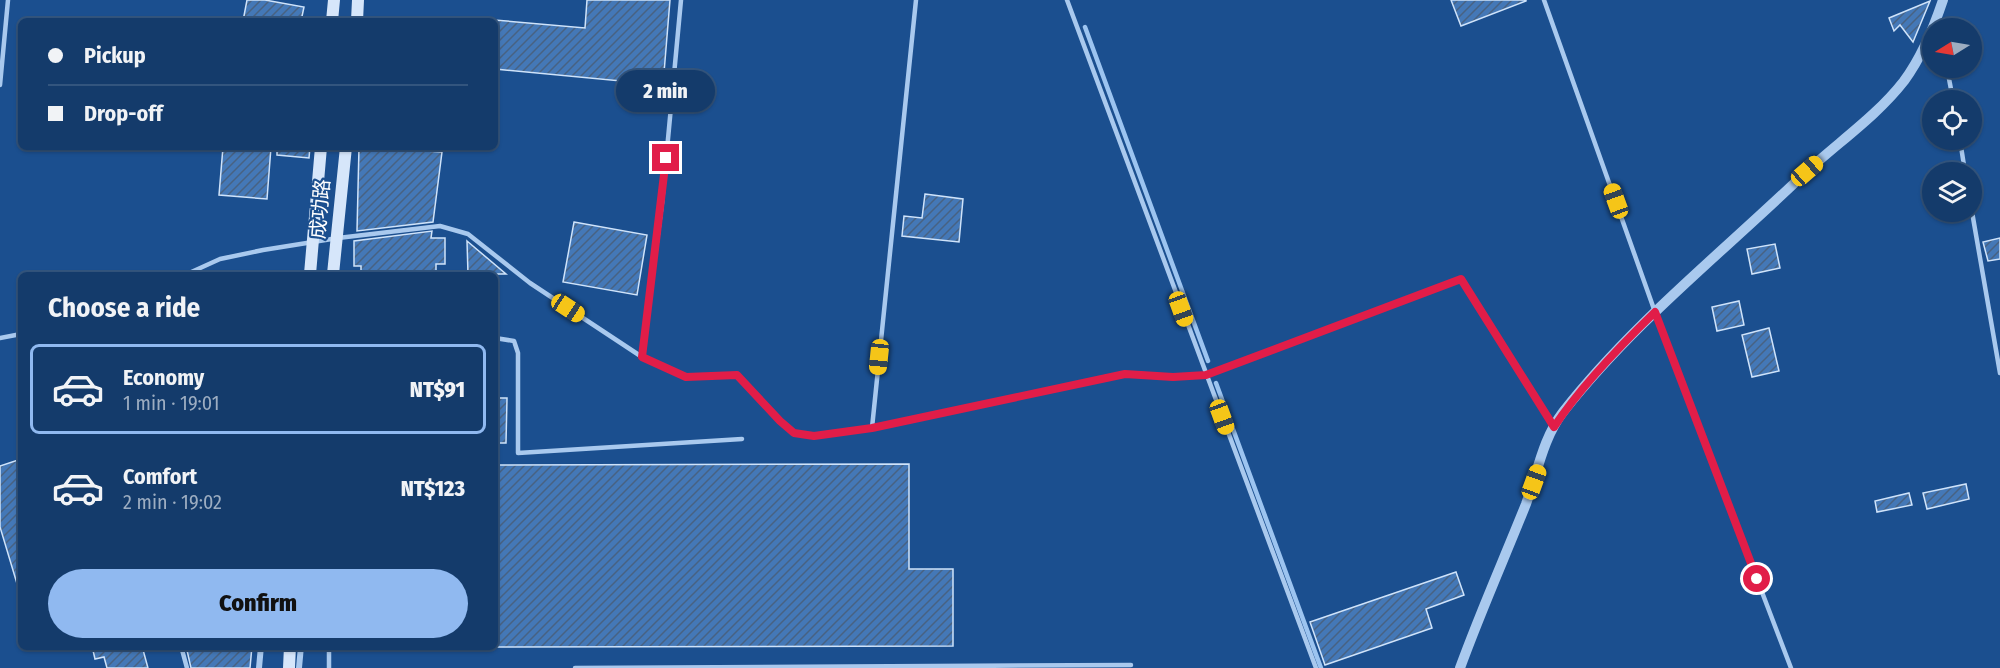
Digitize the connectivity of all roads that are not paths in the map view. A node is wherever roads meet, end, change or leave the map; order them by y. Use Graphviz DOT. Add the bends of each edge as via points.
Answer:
graph roads {
  1 [pos="8,0"];
  2 [pos="334,0"];
  3 [pos="358,0"];
  4 [pos="681,0"];
  5 [pos="916,0"];
  6 [pos="1067,0"];
  7 [pos="1544,0"];
  8 [pos="1943,0"];
  9 [pos="1938,15"];
  10 [pos="332,18"];
  11 [pos="357,18"];
  12 [pos="1938,18"];
  13 [pos="0,85"];
  14 [pos="321,150"];
  15 [pos="346,150"];
  16 [pos="1974,222"];
  17 [pos="338,238"];
  18 [pos="314,242"];
  19 [pos="191,272"];
  20 [pos="310,272"];
  21 [pos="333,272"];
  22 [pos="1655,312"];
  23 [pos="18,335"];
  24 [pos="0,338"];
  25 [pos="498,338"];
  26 [pos="642,357"];
  27 [pos="2000,373"];
  28 [pos="1206,375"];
  29 [pos="1554,427"];
  30 [pos="872,428"];
  31 [pos="742,440"];
  32 [pos="182,650"];
  33 [pos="261,650"];
  34 [pos="290,650"];
  35 [pos="301,650"];
  36 [pos="329,650"];
  37 [pos="1131,665"];
  38 [pos="187,668"];
  39 [pos="259,668"];
  40 [pos="289,668"];
  41 [pos="299,668"];
  42 [pos="328,668"];
  43 [pos="575,668"];
  44 [pos="1316,668"];
  45 [pos="1460,668"];
  46 [pos="1791,668"];
  1 -- 13 [label="lane"];
  2 -- 10 [label="main road"];
  3 -- 11 [label="main road"];
  4 -- 26 [label="lane" via="662,203"];
  5 -- 30 [label="lane"];
  6 -- 28 [label="lane"];
  7 -- 22 [label="lane"];
  8 -- 9 [label="street"];
  9 -- 12 [label="lane"];
  9 -- 22 [label="street" via="1911,70 1876,111"];
  14 -- 18 [label="main road, 成功路"];
  15 -- 17 [label="main road, 成功路"];
  16 -- 27 [label="lane"];
  17 -- 18 [label="lane"];
  17 -- 21 [label="main road, 成功路"];
  17 -- 26 [label="lane" via="440,226 468,234 530,283"];
  18 -- 19 [label="lane" via="220,259"];
  18 -- 20 [label="main road, 成功路"];
  22 -- 29 [label="street" via="1621,345"];
  22 -- 46 [label="lane"];
  23 -- 24 [label="lane"];
  25 -- 31 [label="lane" via="514,341 519,353 518,453"];
  26 -- 30 [label="lane" via="686,377 737,375 794,433 814,436"];
  28 -- 29 [label="lane" via="1461,279"];
  28 -- 30 [label="lane" via="1125,374"];
  28 -- 44 [label="lane"];
  29 -- 45 [label="street"];
  32 -- 38 [label="lane"];
  33 -- 39 [label="street"];
  34 -- 40 [label="main road"];
  35 -- 41 [label="street"];
  36 -- 42 [label="lane"];
  37 -- 43 [label="lane"];
}
